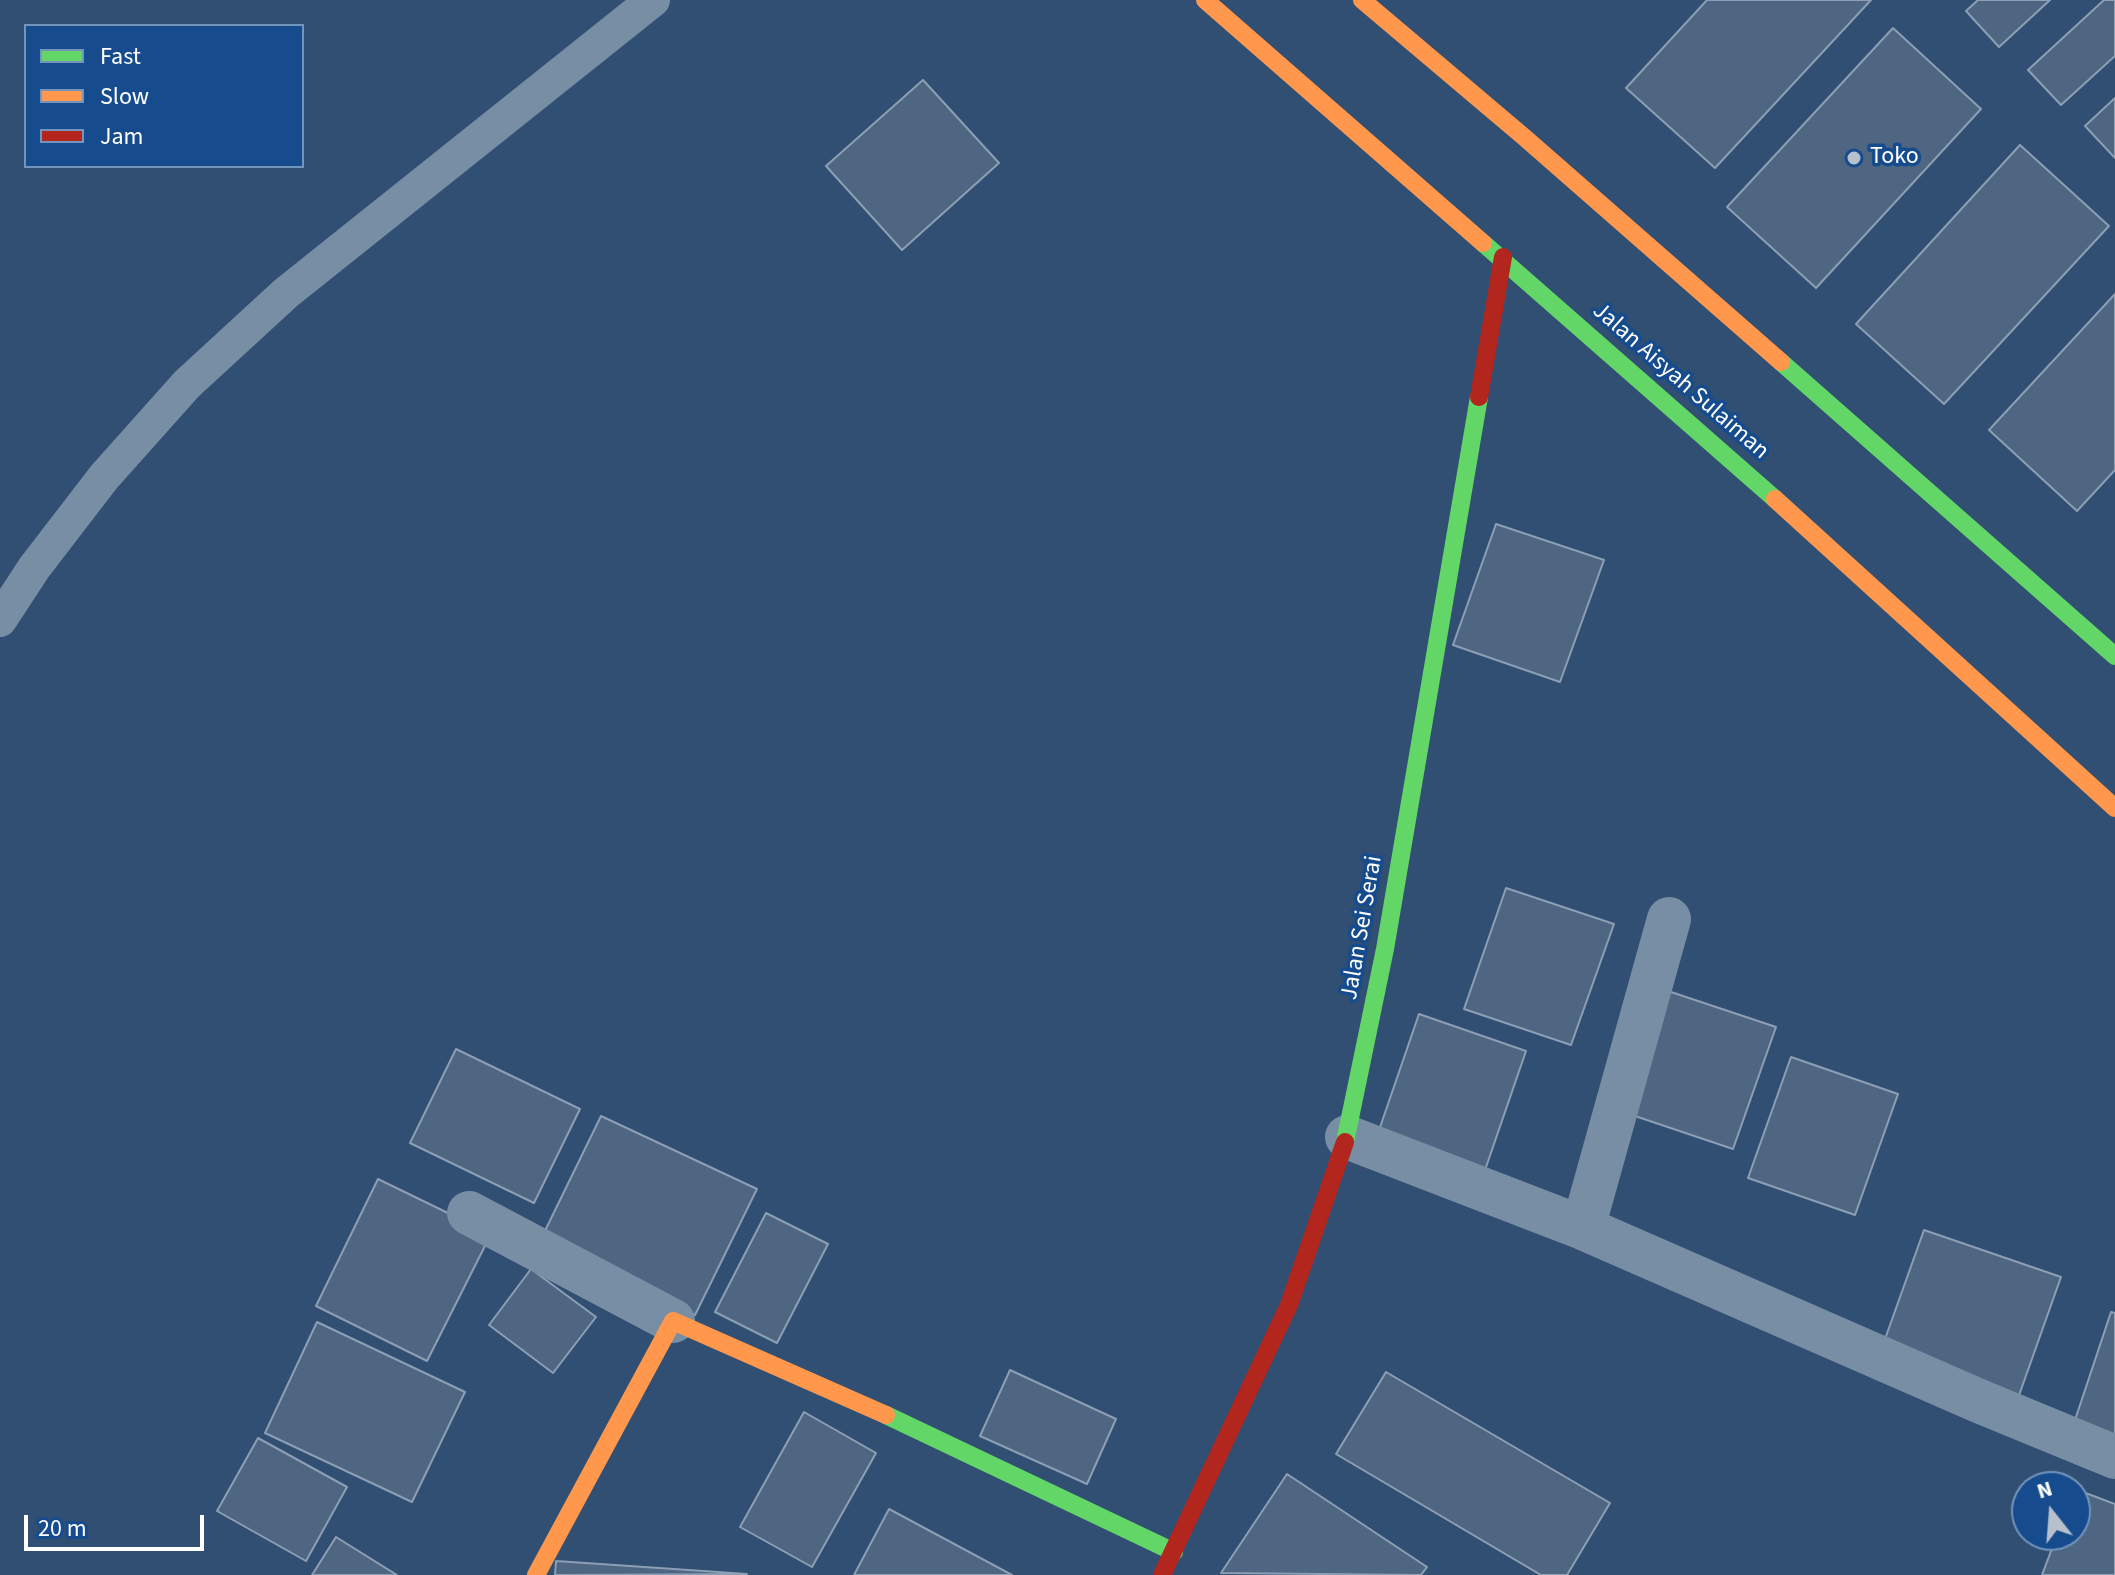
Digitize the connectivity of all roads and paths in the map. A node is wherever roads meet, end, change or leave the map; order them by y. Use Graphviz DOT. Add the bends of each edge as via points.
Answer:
graph roads {
  1 [pos="653,0"];
  2 [pos="1205,0"];
  3 [pos="1362,0"];
  4 [pos="1503,257"];
  5 [pos="0,620"];
  6 [pos="2109,641"];
  7 [pos="2115,808"];
  8 [pos="1669,919"];
  9 [pos="1347,1137"];
  10 [pos="469,1213"];
  11 [pos="1583,1228"];
  12 [pos="673,1321"];
  13 [pos="2115,1457"];
  14 [pos="1174,1552"];
  15 [pos="536,1575"];
  16 [pos="1162,1575"];
  1 -- 5 [label="lane" via="286,293 187,384 104,477"];
  2 -- 4 [label="main road, Jalan Aisyah Sulaiman"];
  3 -- 6 [label="main road"];
  4 -- 7 [label="main road, Jalan Aisyah Sulaiman"];
  4 -- 9 [label="main road, Jalan Sei Serai" via="1385,949"];
  8 -- 11 [label="street"];
  9 -- 11 [label="street"];
  9 -- 14 [label="main road, Jalan Sei Serai" via="1289,1305"];
  10 -- 12 [label="street"];
  11 -- 13 [label="street"];
  12 -- 14 [label="main road" via="909,1425"];
  12 -- 15 [label="main road"];
  14 -- 16 [label="main road, Jalan Sei Serai"];
}
